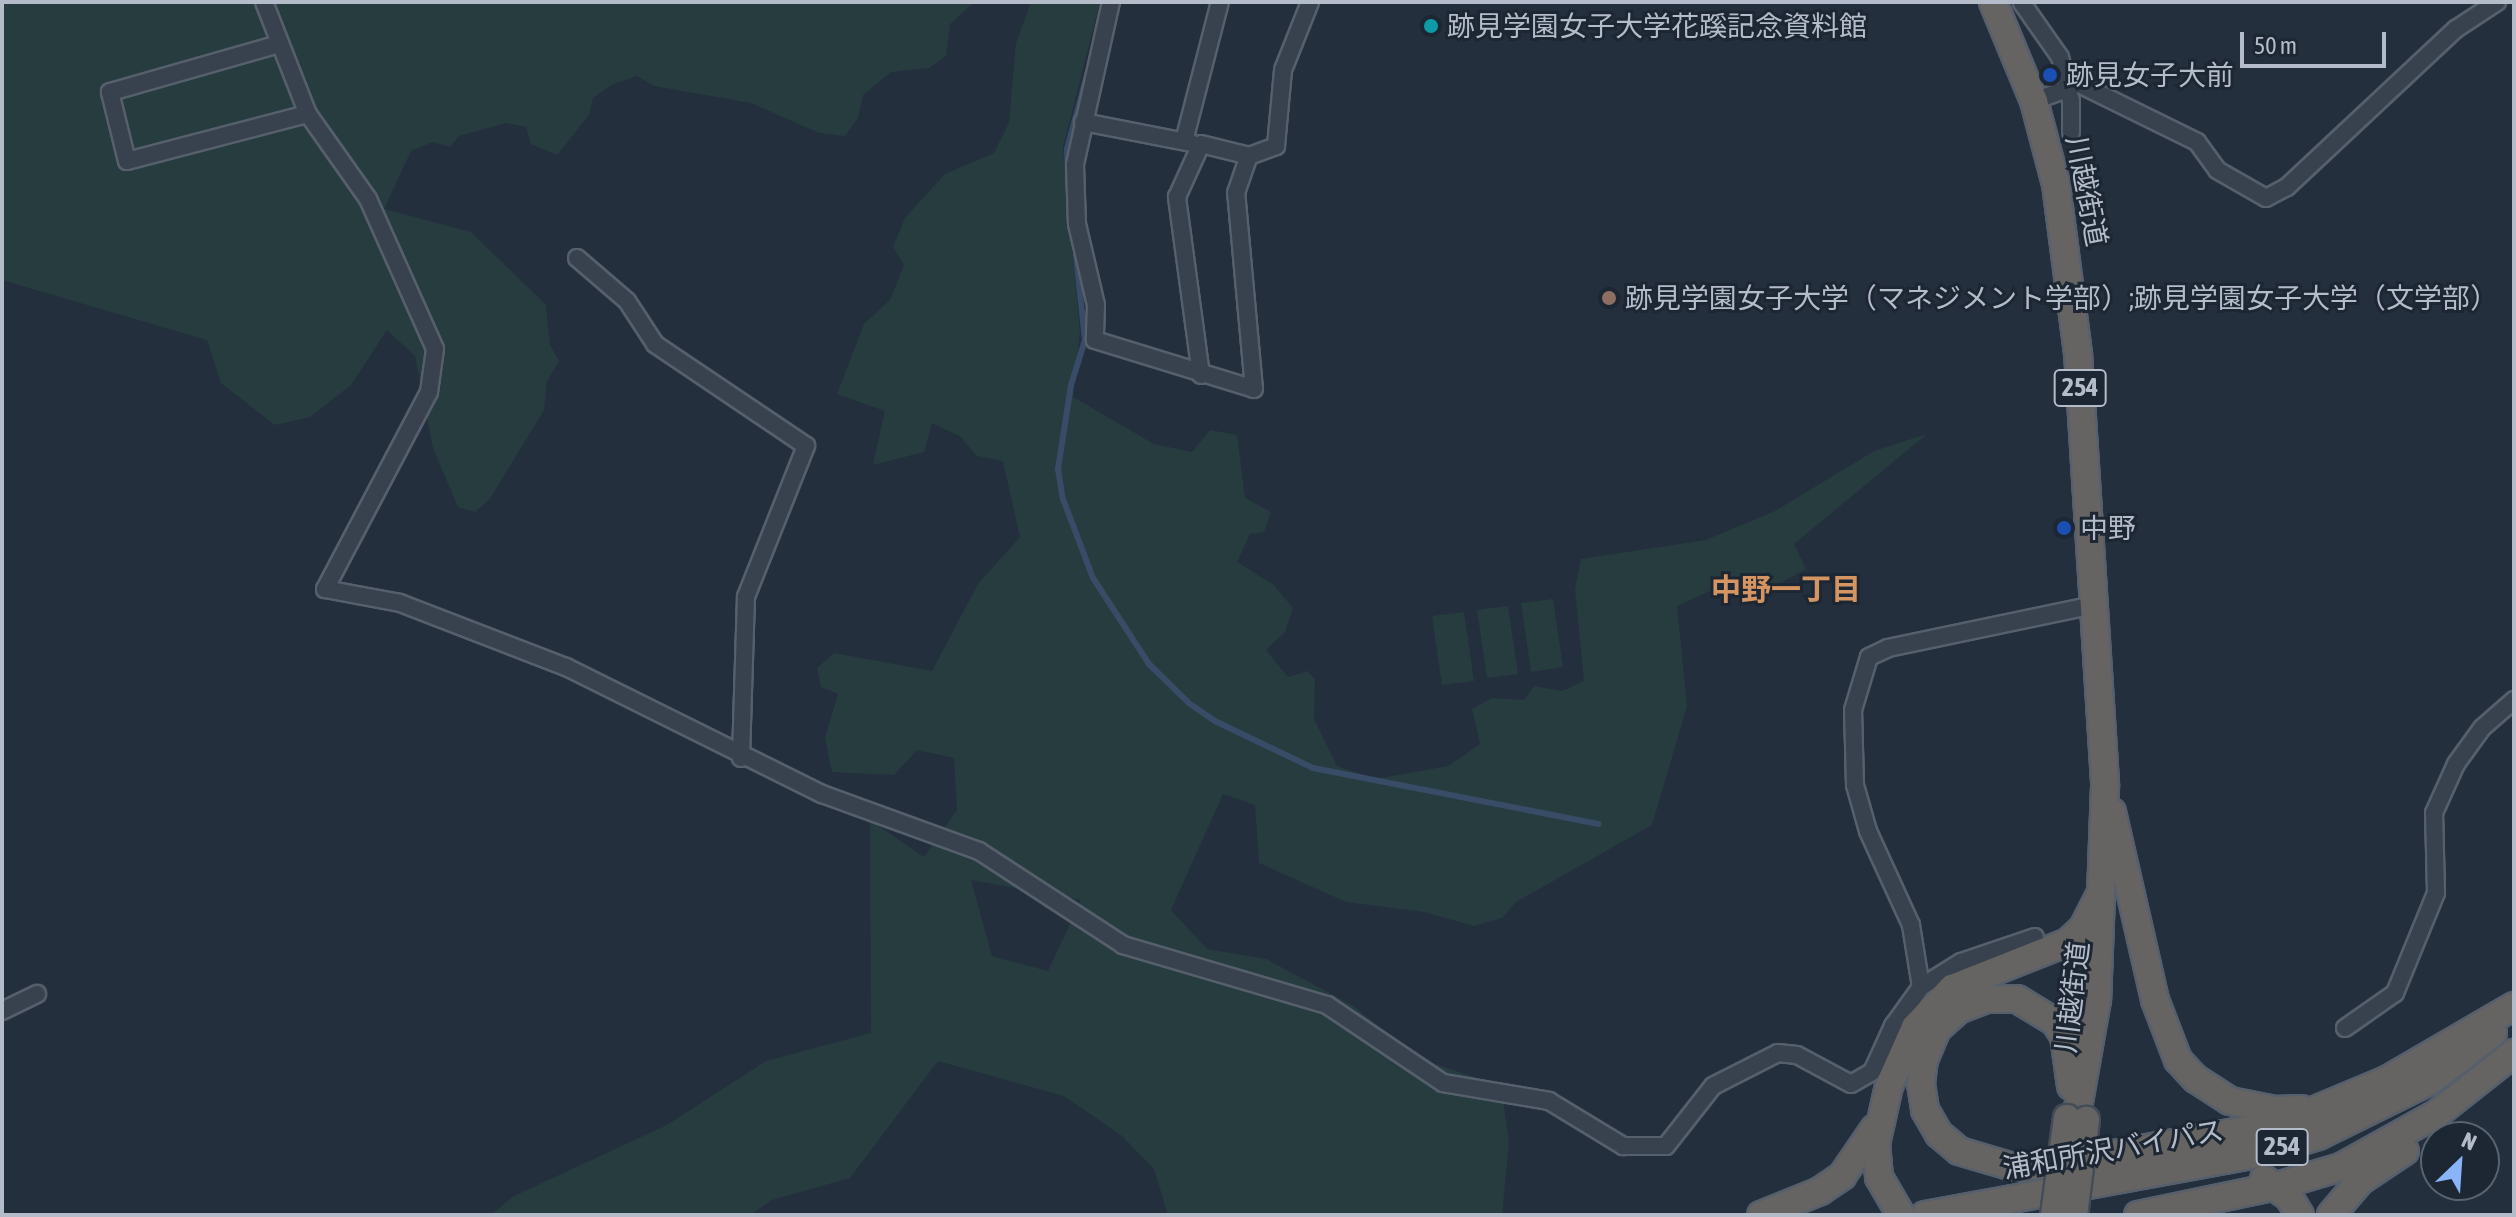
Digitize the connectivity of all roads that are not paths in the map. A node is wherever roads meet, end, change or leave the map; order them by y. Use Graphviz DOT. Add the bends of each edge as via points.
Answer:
graph roads {
  1 [pos="264,2"];
  2 [pos="1111,2"];
  3 [pos="1220,2"];
  4 [pos="1309,2"];
  5 [pos="1993,2"];
  6 [pos="2497,2"];
  7 [pos="2022,3"];
  8 [pos="2006,27"];
  9 [pos="279,44"];
  10 [pos="2068,83"];
  11 [pos="2034,101"];
  12 [pos="308,114"];
  13 [pos="1083,122"];
  14 [pos="2071,132"];
  15 [pos="1192,143"];
  16 [pos="1249,156"];
  17 [pos="577,258"];
  18 [pos="1201,375"];
  19 [pos="2093,605"];
  20 [pos="2514,700"];
  21 [pos="741,758"];
  22 [pos="2108,797"];
  23 [pos="2103,886"];
  24 [pos="2035,937"];
  25 [pos="1921,987"];
  26 [pos="37,994"];
  27 [pos="2514,1006"];
  28 [pos="2,1011"];
  29 [pos="2514,1015"];
  30 [pos="2345,1028"];
  31 [pos="2514,1053"];
  32 [pos="2514,1070"];
  33 [pos="2328,1104"];
  34 [pos="1880,1119"];
  35 [pos="2076,1119"];
  36 [pos="2277,1186"];
  37 [pos="2017,1199"];
  38 [pos="1761,1215"];
  39 [pos="1901,1215"];
  40 [pos="1925,1215"];
  41 [pos="2054,1215"];
  42 [pos="2063,1215"];
  43 [pos="2074,1215"];
  44 [pos="2138,1215"];
  45 [pos="2300,1215"];
  46 [pos="2331,1215"];
  1 -- 9 [label="street"];
  2 -- 13 [label="street"];
  3 -- 15 [label="street"];
  4 -- 16 [label="street" via="1283,70 1276,146"];
  5 -- 8 [label="highway, 川越街道 / 254"];
  6 -- 10 [label="street" via="2456,29 2287,187 2266,198 2217,170 2197,142"];
  7 -- 8 [label="street"];
  7 -- 10 [label="street" via="2060,57"];
  8 -- 11 [label="highway, 川越街道 / 254"];
  9 -- 12 [label="street"];
  9 -- 12 [label="street" via="110,92 127,161"];
  10 -- 11 [label="street"];
  10 -- 14 [label="street"];
  11 -- 19 [label="highway, 川越街道 / 254" via="2056,184 2072,285"];
  12 -- 21 [label="street" via="368,199 419,306 435,349 436,371 325,589 400,603 566,667"];
  13 -- 15 [label="street"];
  13 -- 18 [label="street" via="1075,165 1077,224 1096,305 1095,340"];
  15 -- 16 [label="street"];
  15 -- 18 [label="street" via="1177,197"];
  16 -- 18 [label="street" via="1236,193 1254,389"];
  17 -- 21 [label="street" via="627,301 655,344 806,446 746,597"];
  19 -- 22 [label="highway, 川越街道 / 254"];
  19 -- 25 [label="street" via="1888,648 1869,657 1853,710 1855,785 1868,831 1911,925"];
  20 -- 30 [label="street" via="2473,740 2434,813 2436,893 2395,993"];
  21 -- 25 [label="street" via="822,794 968,846 1123,945 1327,1005 1443,1083 1549,1101 1623,1146 1666,1146 1713,1086 1778,1053 1797,1055 1851,1084 1872,1072 1900,1013"];
  22 -- 23 [label="highway, 川越街道 / 254"];
  22 -- 33 [label="highway" via="2155,1000 2178,1060 2230,1101 2275,1110"];
  22 -- 35 [label="highway, 川越街道 / 254" via="2111,955"];
  23 -- 34 [label="highway" via="2094,912 2068,942 1989,972 1934,1002 1898,1060"];
  23 -- 35 [label="highway, 川越街道 / 254" via="2097,1000"];
  24 -- 25 [label="street" via="1961,962"];
  26 -- 28 [label="street"];
  27 -- 33 [label="highway" via="2387,1080"];
  29 -- 37 [label="highway, 浦和所沢バイパス / 254" via="2432,1080 2318,1136 2257,1154"];
  31 -- 36 [label="highway, 254" via="2438,1113 2378,1149"];
  32 -- 46 [label="highway" via="2360,1181"];
  33 -- 35 [label="highway" via="2263,1130 2133,1153 2013,1167 1982,1162 1939,1134 1925,1110 1924,1059 1937,1029 1958,1010 1986,999 2017,999 2035,1006 2055,1022 2071,1057"];
  34 -- 38 [label="highway" via="1842,1176"];
  34 -- 39 [label="highway" via="1879,1177"];
  35 -- 41 [label="highway, bridge"];
  35 -- 42 [label="highway, 川越街道 / 254"];
  35 -- 43 [label="highway, 川越街道 / 254, bridge"];
  36 -- 37 [label="highway" via="2240,1170 2220,1170 2082,1196"];
  36 -- 44 [label="highway, 254"];
  36 -- 45 [label="highway"];
  37 -- 40 [label="highway, 浦和所沢バイパス"];
}
